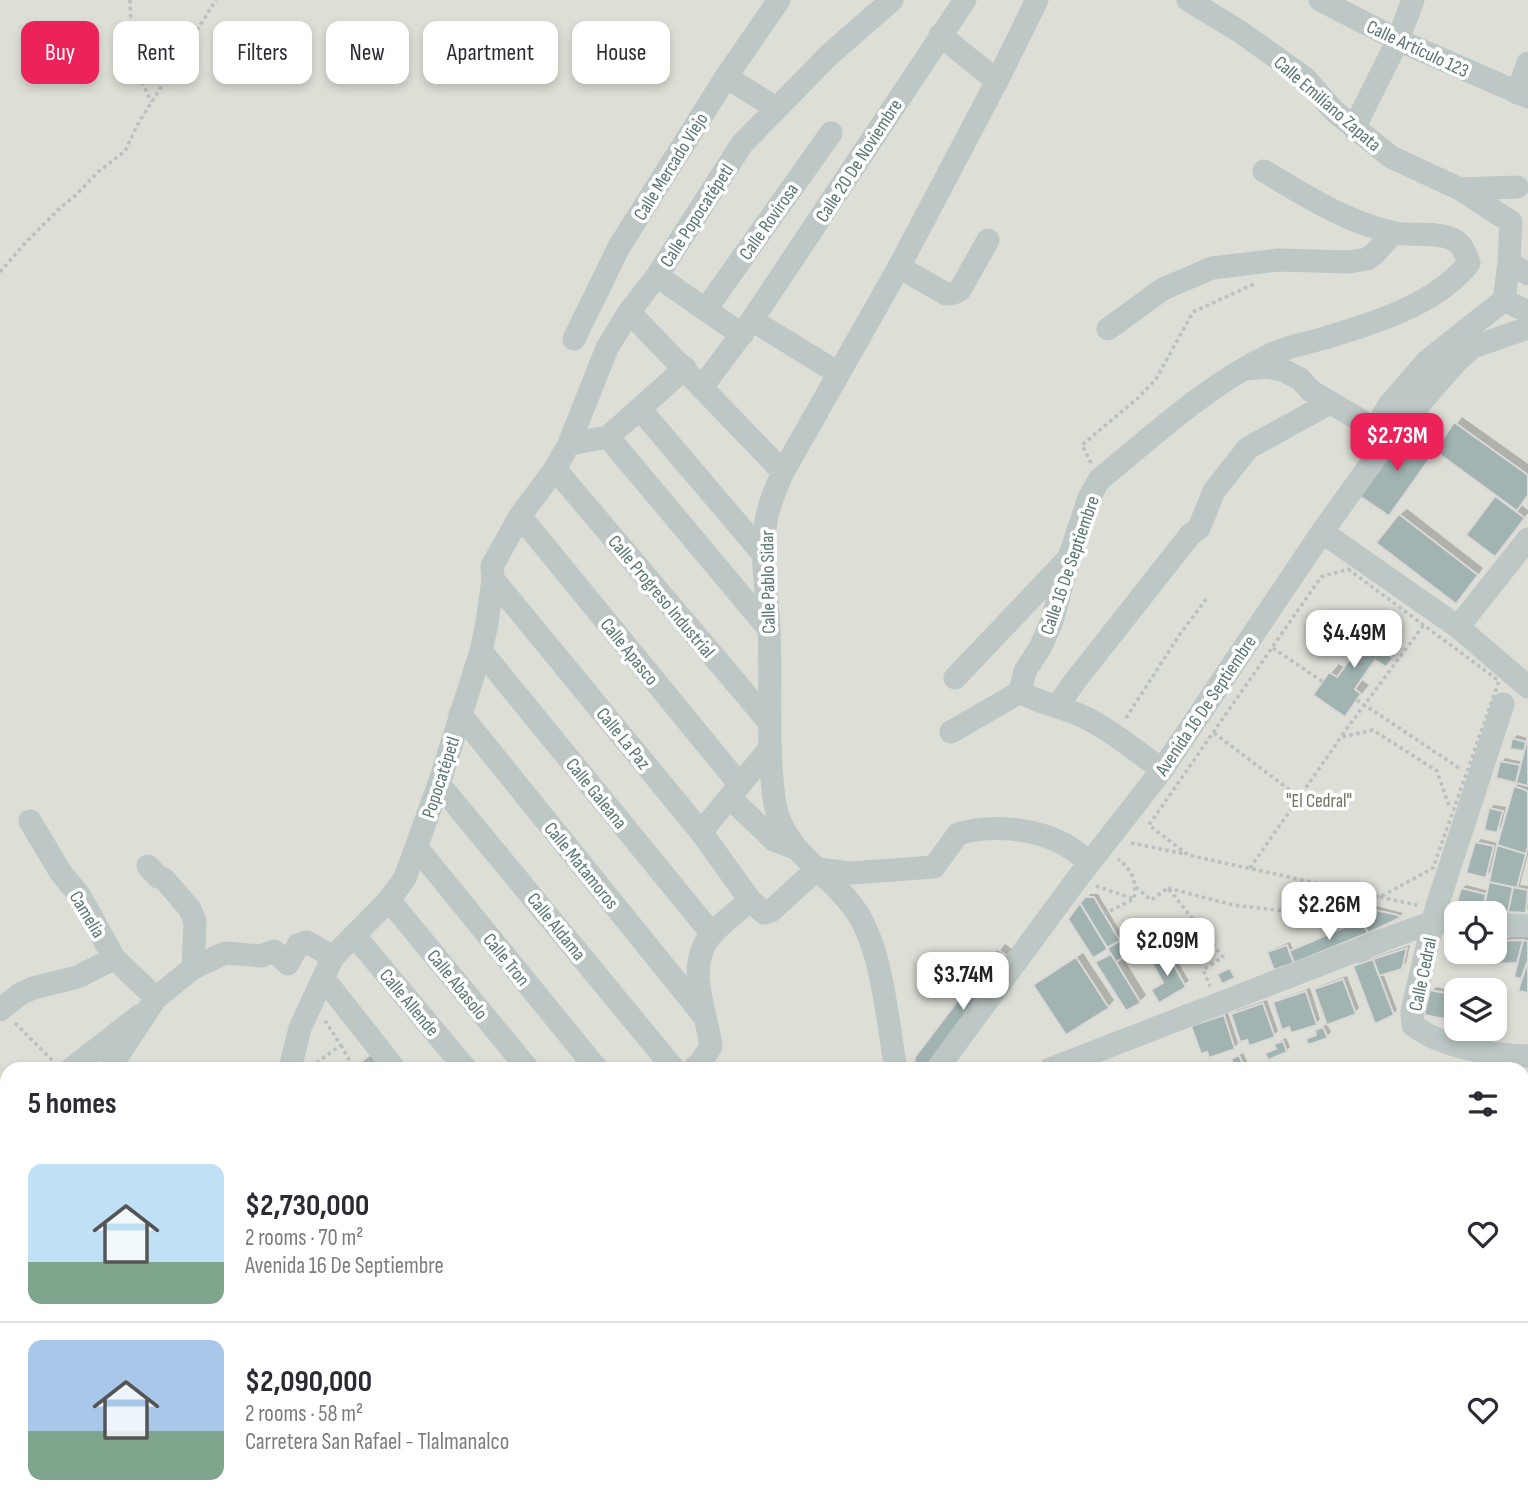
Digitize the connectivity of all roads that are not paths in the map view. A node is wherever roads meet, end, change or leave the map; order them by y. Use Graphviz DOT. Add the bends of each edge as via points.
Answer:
graph roads {
  1 [pos="779,0"];
  2 [pos="892,0"];
  3 [pos="965,0"];
  4 [pos="1037,0"];
  5 [pos="1188,0"];
  6 [pos="1320,0"];
  7 [pos="1413,0"];
  8 [pos="940,35"];
  9 [pos="1398,40"];
  10 [pos="1528,64"];
  11 [pos="726,77"];
  12 [pos="998,81"];
  13 [pos="1522,95"];
  14 [pos="776,108"];
  15 [pos="1354,128"];
  16 [pos="831,134"];
  17 [pos="1264,172"];
  18 [pos="1523,185"];
  19 [pos="1460,189"];
  20 [pos="1519,219"];
  21 [pos="1393,233"];
  22 [pos="988,240"];
  23 [pos="899,267"];
  24 [pos="1519,269"];
  25 [pos="657,276"];
  26 [pos="1504,300"];
  27 [pos="706,309"];
  28 [pos="629,312"];
  29 [pos="1528,312"];
  30 [pos="747,328"];
  31 [pos="1528,328"];
  32 [pos="1108,329"];
  33 [pos="574,339"];
  34 [pos="685,368"];
  35 [pos="1243,370"];
  36 [pos="838,373"];
  37 [pos="703,386"];
  38 [pos="1330,403"];
  39 [pos="640,409"];
  40 [pos="1382,434"];
  41 [pos="608,436"];
  42 [pos="569,444"];
  43 [pos="555,469"];
  44 [pos="783,472"];
  45 [pos="520,516"];
  46 [pos="1322,532"];
  47 [pos="1528,539"];
  48 [pos="764,555"];
  49 [pos="1069,558"];
  50 [pos="493,579"];
  51 [pos="1458,627"];
  52 [pos="769,629"];
  53 [pos="481,651"];
  54 [pos="956,678"];
  55 [pos="1528,687"];
  56 [pos="1020,692"];
  57 [pos="1503,704"];
  58 [pos="1058,705"];
  59 [pos="460,714"];
  60 [pos="770,723"];
  61 [pos="951,732"];
  62 [pos="770,748"];
  63 [pos="1162,770"];
  64 [pos="439,783"];
  65 [pos="735,792"];
  66 [pos="30,821"];
  67 [pos="701,832"];
  68 [pos="417,848"];
  69 [pos="795,848"];
  70 [pos="1094,857"];
  71 [pos="148,866"];
  72 [pos="817,869"];
  73 [pos="389,900"];
  74 [pos="750,900"];
  75 [pos="1442,918"];
  76 [pos="1507,925"];
  77 [pos="1528,926"];
  78 [pos="712,934"];
  79 [pos="354,935"];
  80 [pos="333,957"];
  81 [pos="114,958"];
  82 [pos="193,968"];
  83 [pos="324,979"];
  84 [pos="153,1003"];
  85 [pos="0,1013"];
  86 [pos="704,1016"];
  87 [pos="1528,1056"];
  88 [pos="80,1062"];
  89 [pos="114,1062"];
  90 [pos="292,1062"];
  91 [pos="389,1062"];
  92 [pos="460,1062"];
  93 [pos="522,1062"];
  94 [pos="591,1062"];
  95 [pos="668,1062"];
  96 [pos="701,1062"];
  97 [pos="895,1062"];
  98 [pos="942,1062"];
  99 [pos="1068,1062"];
  1 -- 11 [label="street, Calle Mercado Viejo"];
  2 -- 14 [label="street, Calle Popocatépetl"];
  3 -- 8 [label="street, Calle 20 De Noviembre"];
  4 -- 12 [label="street, Calle Pablo Sidar"];
  5 -- 15 [label="street, Calle Emiliano Zapata" via="1305,78"];
  6 -- 9 [label="street, Calle Artículo 123"];
  7 -- 9 [label="street"];
  8 -- 12 [label="street"];
  8 -- 30 [label="street, Calle 20 De Noviembre"];
  9 -- 13 [label="street, Calle Artículo 123"];
  9 -- 15 [label="street"];
  10 -- 13 [label="street, Calle Artículo 123"];
  11 -- 14 [label="street"];
  11 -- 33 [label="street, Calle Mercado Viejo" via="618,247"];
  12 -- 23 [label="street, Calle Pablo Sidar"];
  14 -- 25 [label="street, Calle Popocatépetl" via="742,144"];
  15 -- 19 [label="street, Calle Emiliano Zapata" via="1391,157"];
  16 -- 27 [label="street, Calle Rovirosa"];
  17 -- 21 [label="street" via="1348,217"];
  18 -- 19 [label="street, Calle Emiliano Zapata"];
  18 -- 20 [label="street"];
  19 -- 20 [label="street"];
  20 -- 24 [label="street"];
  21 -- 32 [label="street" via="1367,259 1278,260 1212,268 1163,289"];
  21 -- 35 [label="street" via="1451,238 1463,247 1469,263 1432,295 1372,324 1274,353"];
  22 -- 23 [label="street" via="954,293 946,294"];
  23 -- 36 [label="street, Calle Pablo Sidar"];
  24 -- 26 [label="street"];
  25 -- 27 [label="street"];
  25 -- 28 [label="street, Calle Popocatépetl"];
  26 -- 29 [label="street"];
  26 -- 40 [label="street, Avenida 16 De Septiembre" via="1427,361 1390,405"];
  27 -- 30 [label="street"];
  28 -- 34 [label="street"];
  28 -- 42 [label="street, Calle Popocatépetl" via="607,348"];
  30 -- 36 [label="street"];
  30 -- 37 [label="street, Calle 20 De Noviembre"];
  31 -- 40 [label="street" via="1473,346"];
  34 -- 37 [label="street"];
  34 -- 39 [label="street"];
  35 -- 38 [label="street" via="1268,367 1285,371"];
  35 -- 49 [label="street, Calle 16 De Septiembre" via="1205,393 1099,480"];
  36 -- 44 [label="street, Calle Pablo Sidar"];
  37 -- 44 [label="street"];
  38 -- 40 [label="street"];
  38 -- 58 [label="street" via="1248,448 1214,491 1199,528"];
  39 -- 41 [label="street"];
  39 -- 48 [label="street"];
  40 -- 46 [label="street, Avenida 16 De Septiembre"];
  41 -- 42 [label="street"];
  41 -- 52 [label="street"];
  42 -- 43 [label="street, Calle Popocatépetl"];
  43 -- 45 [label="street, Popocatépetl"];
  43 -- 60 [label="street, Calle Progreso Industrial"];
  44 -- 48 [label="street, Calle Pablo Sidar" via="765,523"];
  45 -- 50 [label="street, Popocatépetl" via="492,566"];
  45 -- 65 [label="street, Calle Apasco"];
  46 -- 51 [label="street" via="1429,618"];
  46 -- 63 [label="street, Avenida 16 De Septiembre" via="1206,727"];
  47 -- 51 [label="street"];
  48 -- 52 [label="street, Calle Pablo Sidar"];
  49 -- 54 [label="street"];
  49 -- 56 [label="street, Calle 16 De Septiembre" via="1052,621 1025,671"];
  50 -- 53 [label="street, Popocatépetl"];
  50 -- 67 [label="street, Calle La Paz"];
  51 -- 55 [label="street"];
  52 -- 60 [label="street, Calle Pablo Sidar"];
  53 -- 59 [label="street, Popocatépetl"];
  53 -- 78 [label="street, Calle Galeana"];
  56 -- 58 [label="street" via="1035,701"];
  56 -- 61 [label="street"];
  57 -- 75 [label="street, Calle Cedral"];
  58 -- 63 [label="street" via="1117,736"];
  59 -- 64 [label="street, Popocatépetl"];
  59 -- 86 [label="street, Calle Matamoros"];
  60 -- 62 [label="street, Calle Pablo Sidar"];
  62 -- 65 [label="street"];
  62 -- 69 [label="street, Calle Pablo Sidar" via="777,812"];
  63 -- 70 [label="street, Avenida 16 De Septiembre"];
  64 -- 68 [label="street, Popocatépetl"];
  64 -- 95 [label="street, Calle Aldama"];
  65 -- 67 [label="street"];
  65 -- 69 [label="street, Calle Apasco" via="774,840"];
  66 -- 81 [label="street, Camelia"];
  67 -- 74 [label="street, Calle La Paz"];
  68 -- 73 [label="street, Popocatépetl" via="405,878"];
  68 -- 94 [label="street, Calle Tron"];
  69 -- 72 [label="street, Calle Pablo Sidar"];
  70 -- 72 [label="street" via="1019,830 978,829 958,834 934,867 850,873"];
  70 -- 98 [label="street, Avenida 16 De Septiembre"];
  71 -- 82 [label="street" via="190,909 195,922"];
  72 -- 74 [label="street" via="771,911 764,913"];
  72 -- 97 [label="street, Calle Pablo Sidar" via="854,908 869,932"];
  73 -- 79 [label="street, Popocatépetl"];
  73 -- 93 [label="street, Calle Abasolo"];
  74 -- 78 [label="street"];
  75 -- 87 [label="street, Calle Cedral" via="1412,1011 1413,1025 1426,1035 1495,1055"];
  75 -- 99 [label="street"];
  76 -- 77 [label="street"];
  78 -- 86 [label="street" via="700,953 698,968"];
  79 -- 80 [label="street, Popocatépetl"];
  79 -- 92 [label="street, Calle Allende"];
  80 -- 82 [label="street" via="307,942 298,945 288,964 274,951 261,956 225,953"];
  80 -- 83 [label="street, Popocatépetl"];
  81 -- 84 [label="street, Camelia"];
  81 -- 85 [label="street" via="78,977 20,994"];
  82 -- 84 [label="street"];
  83 -- 90 [label="street, Popocatépetl" via="300,1028"];
  83 -- 91 [label="street"];
  84 -- 88 [label="street"];
  84 -- 89 [label="street"];
  86 -- 96 [label="street" via="711,1046"];
}
